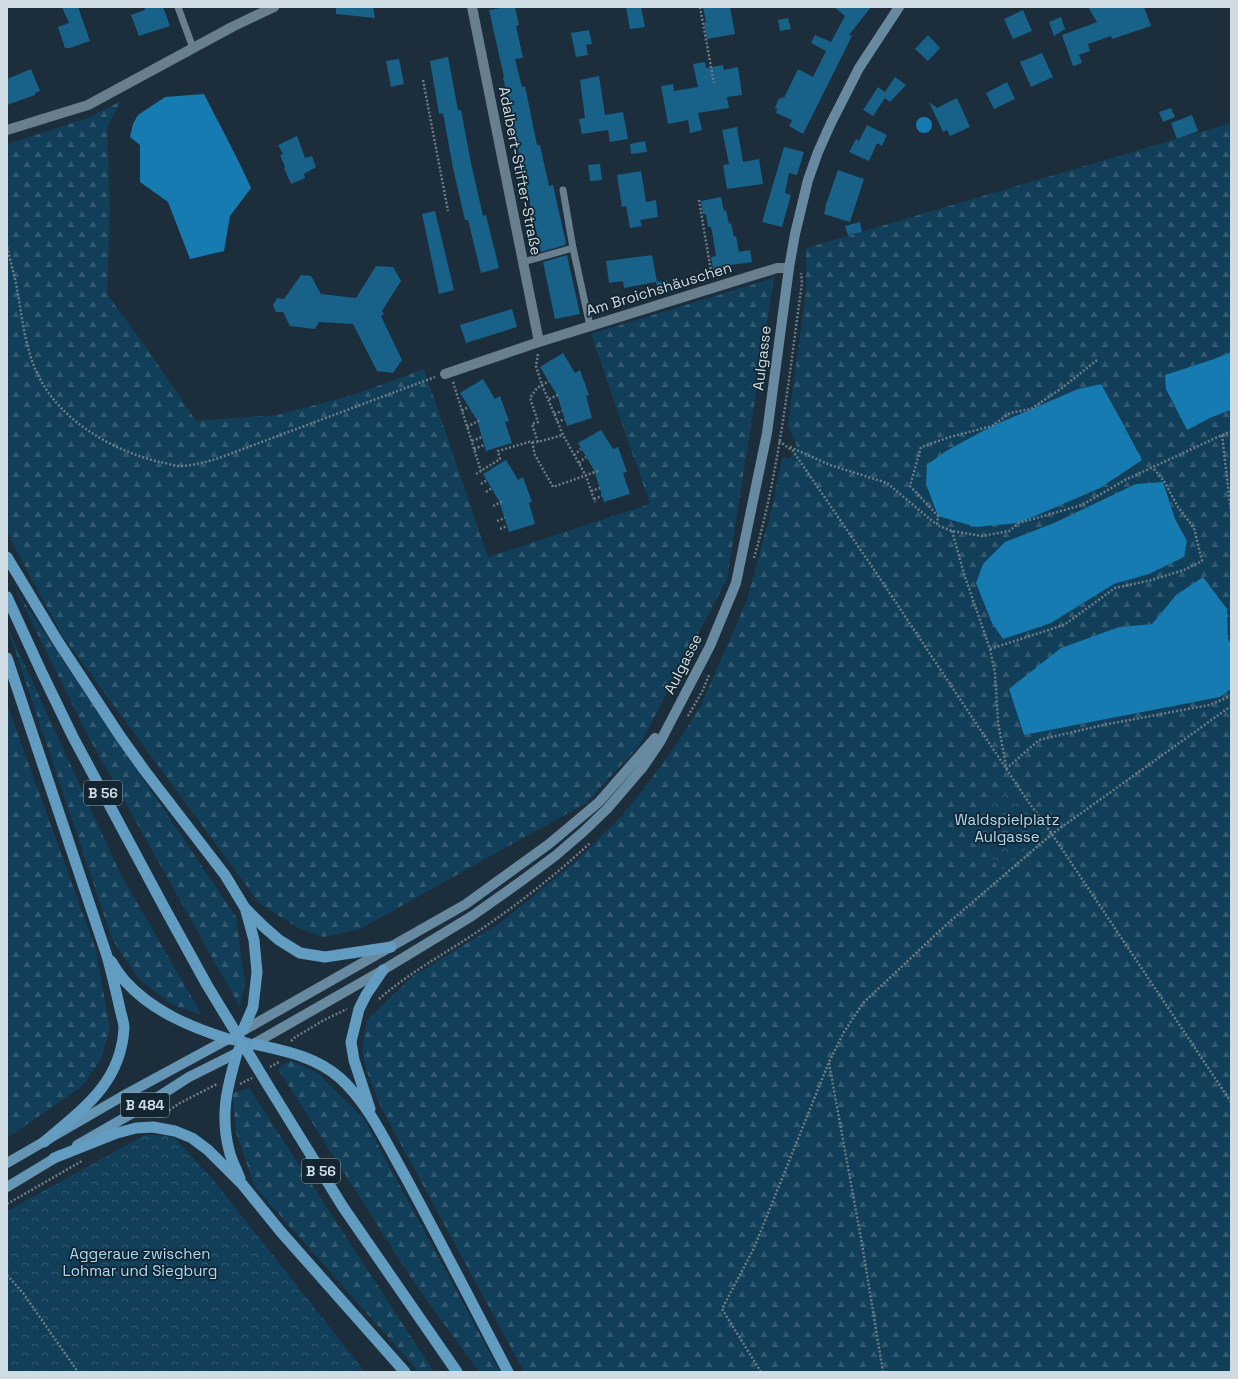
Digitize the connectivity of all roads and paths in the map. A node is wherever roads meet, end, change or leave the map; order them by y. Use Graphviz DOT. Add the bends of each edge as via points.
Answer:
graph roads {
  1 [pos="178,7"];
  2 [pos="274,7"];
  3 [pos="472,7"];
  4 [pos="700,7"];
  5 [pos="899,7"];
  6 [pos="193,48"];
  7 [pos="423,80"];
  8 [pos="714,82"];
  9 [pos="7,130"];
  10 [pos="563,190"];
  11 [pos="699,200"];
  12 [pos="448,211"];
  13 [pos="7,247"];
  14 [pos="573,248"];
  15 [pos="523,262"];
  16 [pos="789,268"];
  17 [pos="801,271"];
  18 [pos="713,288"];
  19 [pos="590,326"];
  20 [pos="539,342"];
  21 [pos="1097,360"];
  22 [pos="449,372"];
  23 [pos="544,373"];
  24 [pos="539,376"];
  25 [pos="549,381"];
  26 [pos="542,385"];
  27 [pos="560,394"];
  28 [pos="463,399"];
  29 [pos="549,400"];
  30 [pos="459,402"];
  31 [pos="468,407"];
  32 [pos="562,411"];
  33 [pos="462,412"];
  34 [pos="554,414"];
  35 [pos="565,419"];
  36 [pos="480,420"];
  37 [pos="558,422"];
  38 [pos="467,427"];
  39 [pos="1231,432"];
  40 [pos="563,434"];
  41 [pos="1222,435"];
  42 [pos="482,437"];
  43 [pos="472,441"];
  44 [pos="532,442"];
  45 [pos="538,442"];
  46 [pos="780,442"];
  47 [pos="484,445"];
  48 [pos="474,449"];
  49 [pos="581,449"];
  50 [pos="574,455"];
  51 [pos="586,457"];
  52 [pos="579,463"];
  53 [pos="1153,468"];
  54 [pos="481,471"];
  55 [pos="598,471"];
  56 [pos="476,474"];
  57 [pos="586,476"];
  58 [pos="487,480"];
  59 [pos="481,484"];
  60 [pos="492,488"];
  61 [pos="600,488"];
  62 [pos="591,491"];
  63 [pos="486,492"];
  64 [pos="602,496"];
  65 [pos="503,501"];
  66 [pos="493,506"];
  67 [pos="1231,512"];
  68 [pos="505,518"];
  69 [pos="497,521"];
  70 [pos="937,525"];
  71 [pos="508,526"];
  72 [pos="500,529"];
  73 [pos="952,531"];
  74 [pos="7,557"];
  75 [pos="753,564"];
  76 [pos="7,597"];
  77 [pos="990,649"];
  78 [pos="7,658"];
  79 [pos="712,669"];
  80 [pos="1231,696"];
  81 [pos="1231,706"];
  82 [pos="671,720"];
  83 [pos="684,722"];
  84 [pos="1006,769"];
  85 [pos="1052,834"];
  86 [pos="593,840"];
  87 [pos="245,908"];
  88 [pos="391,947"];
  89 [pos="107,956"];
  90 [pos="383,970"];
  91 [pos="377,1001"];
  92 [pos="359,1009"];
  93 [pos="242,1036"];
  94 [pos="228,1039"];
  95 [pos="254,1044"];
  96 [pos="287,1052"];
  97 [pos="237,1053"];
  98 [pos="829,1062"];
  99 [pos="266,1070"];
  100 [pos="253,1077"];
  101 [pos="227,1086"];
  102 [pos="1231,1102"];
  103 [pos="372,1117"];
  104 [pos="153,1127"];
  105 [pos="44,1142"];
  106 [pos="54,1158"];
  107 [pos="85,1159"];
  108 [pos="7,1163"];
  109 [pos="242,1184"];
  110 [pos="7,1187"];
  111 [pos="7,1204"];
  112 [pos="7,1275"];
  113 [pos="78,1372"];
  114 [pos="405,1372"];
  115 [pos="457,1372"];
  116 [pos="508,1372"];
  117 [pos="761,1372"];
  118 [pos="882,1372"];
  1 -- 6 [label="lane"];
  2 -- 6 [label="street"];
  3 -- 15 [label="street, Adalbert-Stifter-Straße"];
  4 -- 8 [label="path"];
  5 -- 16 [label="main road, Aulgasse" via="859,68 818,152 808,180"];
  6 -- 9 [label="street" via="88,105"];
  7 -- 12 [label="path"];
  10 -- 14 [label="lane"];
  11 -- 18 [label="path"];
  13 -- 22 [label="path" via="31,358 52,398 84,428 126,452 150,459 177,466 199,464"];
  14 -- 15 [label="lane"];
  14 -- 19 [label="lane"];
  15 -- 20 [label="street, Adalbert-Stifter-Straße"];
  16 -- 18 [label="street, Am Broichshäuschen" via="777,268"];
  16 -- 82 [label="main road, Aulgasse" via="767,433 736,583 710,646"];
  17 -- 46 [label="path" via="802,283"];
  18 -- 19 [label="street, Am Broichshäuschen"];
  19 -- 20 [label="street, Am Broichshäuschen"];
  20 -- 22 [label="street, Am Broichshäuschen"];
  20 -- 24 [label="path" via="536,366"];
  21 -- 70 [label="path" via="1032,409 1010,413 992,426 920,447 910,486 938,516"];
  22 -- 30 [label="path"];
  23 -- 24 [label="path"];
  24 -- 26 [label="path"];
  25 -- 26 [label="path"];
  26 -- 29 [label="path"];
  26 -- 45 [label="path" via="530,398 538,422 532,424"];
  27 -- 29 [label="path"];
  28 -- 30 [label="path"];
  29 -- 34 [label="path"];
  30 -- 33 [label="path"];
  31 -- 33 [label="path"];
  32 -- 34 [label="path"];
  33 -- 38 [label="path"];
  34 -- 37 [label="path"];
  35 -- 37 [label="path"];
  36 -- 38 [label="path"];
  37 -- 40 [label="path"];
  38 -- 43 [label="path"];
  39 -- 41 [label="path"];
  40 -- 45 [label="path"];
  40 -- 50 [label="path"];
  41 -- 53 [label="path"];
  41 -- 67 [label="path"];
  42 -- 43 [label="path"];
  43 -- 48 [label="path"];
  44 -- 45 [label="path"];
  44 -- 54 [label="path" via="498,451 500,459"];
  44 -- 57 [label="path" via="535,455 553,487"];
  46 -- 70 [label="path" via="830,465 887,484"];
  46 -- 75 [label="path"];
  46 -- 84 [label="path" via="793,451"];
  47 -- 48 [label="path"];
  48 -- 54 [label="path"];
  49 -- 50 [label="path"];
  50 -- 52 [label="path"];
  51 -- 52 [label="path"];
  52 -- 57 [label="path"];
  53 -- 73 [label="path" via="1125,480 1082,505 1019,523 1009,531 982,536"];
  53 -- 77 [label="path" via="1194,528 1202,561 1184,570 1116,588 1064,625"];
  54 -- 56 [label="path"];
  55 -- 57 [label="path"];
  57 -- 62 [label="path"];
  58 -- 59 [label="path"];
  60 -- 63 [label="path"];
  61 -- 62 [label="path"];
  62 -- 64 [label="path" via="595,500"];
  65 -- 66 [label="path"];
  68 -- 69 [label="path"];
  70 -- 73 [label="path"];
  71 -- 72 [label="path"];
  73 -- 77 [label="path"];
  74 -- 87 [label="highway" via="57,640 120,736 225,875"];
  76 -- 115 [label="highway, B 56" via="77,744 207,985 343,1207"];
  77 -- 84 [label="path"];
  78 -- 89 [label="highway"];
  79 -- 83 [label="path"];
  80 -- 84 [label="path" via="1209,705 1039,740"];
  81 -- 85 [label="path"];
  82 -- 88 [label="main road" via="599,802 565,831 466,904"];
  82 -- 90 [label="main road" via="643,767 583,832 555,856 472,916"];
  84 -- 85 [label="path"];
  85 -- 98 [label="path" via="947,924 864,1003 844,1032"];
  85 -- 102 [label="path"];
  86 -- 91 [label="path" via="537,889 480,930 393,986"];
  87 -- 88 [label="highway" via="279,940 300,953 325,957"];
  87 -- 93 [label="highway" via="254,940 257,972 253,1007"];
  88 -- 93 [label="main road"];
  89 -- 94 [label="highway" via="125,981 164,1013 204,1032"];
  89 -- 105 [label="highway" via="124,1026 120,1052 103,1088"];
  90 -- 92 [label="highway"];
  90 -- 95 [label="main road"];
  92 -- 96 [label="path" via="350,1007 324,1020 294,1038"];
  92 -- 103 [label="highway" via="351,1042"];
  93 -- 94 [label="main road"];
  93 -- 95 [label="main road"];
  93 -- 97 [label="main road"];
  94 -- 105 [label="main road, B 484"];
  95 -- 96 [label="highway"];
  95 -- 97 [label="main road"];
  96 -- 99 [label="path" via="285,1059"];
  96 -- 103 [label="highway" via="318,1063 340,1078"];
  97 -- 101 [label="highway"];
  97 -- 106 [label="main road, B 484" via="189,1077"];
  98 -- 117 [label="path" via="754,1248 722,1309"];
  98 -- 118 [label="path"];
  100 -- 101 [label="path" via="234,1088"];
  101 -- 104 [label="path" via="216,1084 180,1103 156,1118"];
  101 -- 109 [label="highway" via="224,1106 225,1130 229,1152"];
  103 -- 116 [label="highway"];
  104 -- 106 [label="highway" via="117,1133"];
  104 -- 109 [label="highway" via="175,1131 192,1138 208,1150"];
  105 -- 108 [label="main road, B 484"];
  106 -- 110 [label="main road, B 484"];
  107 -- 111 [label="path"];
  109 -- 114 [label="highway"];
  112 -- 113 [label="path"];
}
